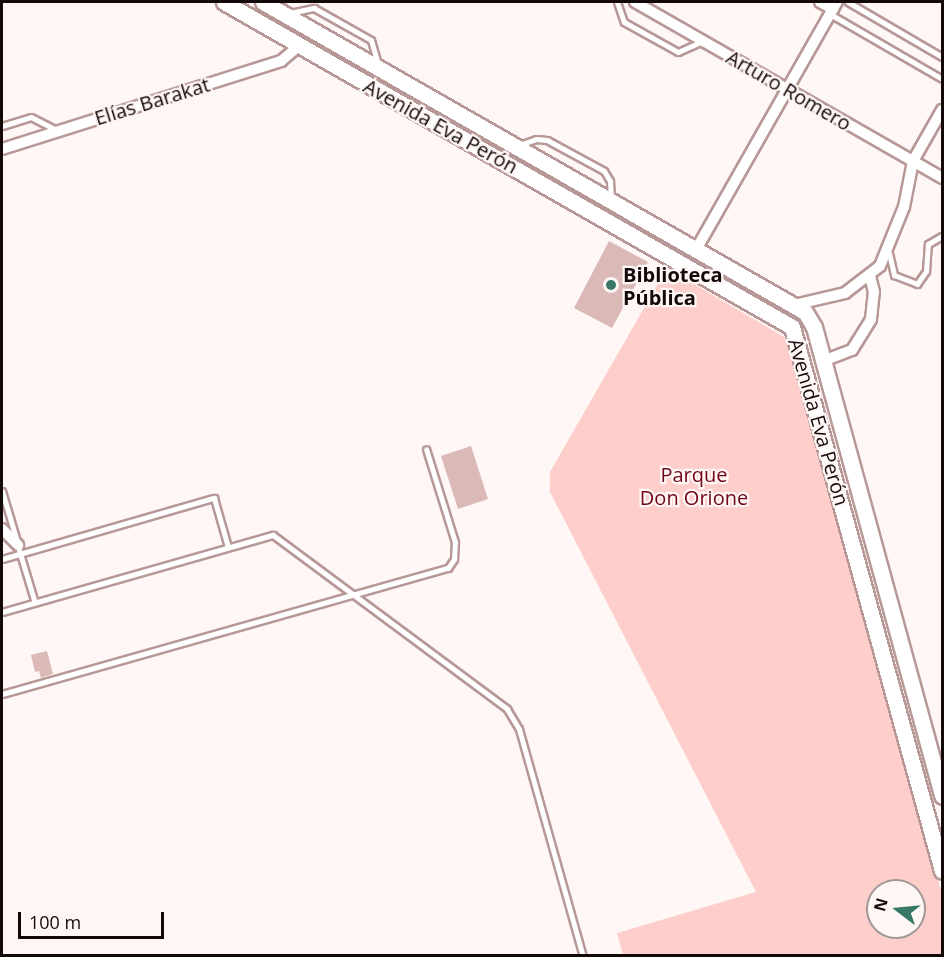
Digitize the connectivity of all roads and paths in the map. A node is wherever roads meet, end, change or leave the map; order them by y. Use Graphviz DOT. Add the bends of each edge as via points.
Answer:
graph roads {
  1 [pos="224,2"];
  2 [pos="257,2"];
  3 [pos="262,2"];
  4 [pos="617,2"];
  5 [pos="635,2"];
  6 [pos="820,2"];
  7 [pos="848,2"];
  8 [pos="833,8"];
  9 [pos="286,15"];
  10 [pos="251,17"];
  11 [pos="703,41"];
  12 [pos="299,46"];
  13 [pos="942,57"];
  14 [pos="379,69"];
  15 [pos="942,79"];
  16 [pos="786,89"];
  17 [pos="423,94"];
  18 [pos="942,110"];
  19 [pos="415,111"];
  20 [pos="2,126"];
  21 [pos="58,130"];
  22 [pos="516,147"];
  23 [pos="2,149"];
  24 [pos="913,161"];
  25 [pos="942,178"];
  26 [pos="611,200"];
  27 [pos="601,216"];
  28 [pos="942,236"];
  29 [pos="697,248"];
  30 [pos="889,253"];
  31 [pos="870,276"];
  32 [pos="760,284"];
  33 [pos="751,301"];
  34 [pos="798,304"];
  35 [pos="823,361"];
  36 [pos="426,449"];
  37 [pos="2,491"];
  38 [pos="2,529"];
  39 [pos="228,547"];
  40 [pos="19,549"];
  41 [pos="2,559"];
  42 [pos="358,596"];
  43 [pos="35,603"];
  44 [pos="2,612"];
  45 [pos="2,694"];
  46 [pos="936,773"];
  47 [pos="917,779"];
  48 [pos="942,796"];
  49 [pos="942,871"];
  50 [pos="583,956"];
  1 -- 10 [label="main road, Avenida Eva Perón"];
  2 -- 10 [label="main road"];
  3 -- 9 [label="main road, Avenida Eva Perón"];
  4 -- 11 [label="lane" via="624,22 678,52"];
  5 -- 11 [label="street, Arturo Romero"];
  6 -- 8 [label="street"];
  7 -- 13 [label="lane"];
  8 -- 15 [label="lane"];
  8 -- 16 [label="street"];
  9 -- 14 [label="main road, Avenida Eva Perón"];
  9 -- 14 [label="lane" via="310,7 371,40"];
  10 -- 12 [label="main road, Avenida Eva Perón"];
  11 -- 16 [label="street, Arturo Romero"];
  12 -- 19 [label="main road, Avenida Eva Perón"];
  12 -- 21 [label="street, Elías Barakat" via="282,61"];
  14 -- 17 [label="main road, Avenida Eva Perón"];
  16 -- 24 [label="street, Arturo Romero"];
  16 -- 29 [label="street"];
  17 -- 19 [label="main road"];
  17 -- 22 [label="main road, Avenida Eva Perón"];
  18 -- 24 [label="street"];
  19 -- 27 [label="main road, Avenida Eva Perón"];
  20 -- 21 [label="lane" via="31,117"];
  21 -- 23 [label="street, Elías Barakat"];
  22 -- 26 [label="main road, Avenida Eva Perón"];
  22 -- 26 [label="lane" via="536,139 547,140 604,171 610,181"];
  24 -- 25 [label="street, Arturo Romero"];
  24 -- 30 [label="street"];
  26 -- 27 [label="main road"];
  26 -- 29 [label="main road, Avenida Eva Perón"];
  27 -- 33 [label="main road, Avenida Eva Perón"];
  28 -- 30 [label="lane" via="928,244 926,271 917,284 894,275"];
  29 -- 32 [label="main road, Avenida Eva Perón"];
  30 -- 31 [label="street"];
  31 -- 34 [label="street" via="845,293"];
  31 -- 35 [label="street" via="873,307 866,327 852,350"];
  32 -- 33 [label="main road"];
  32 -- 34 [label="main road, Avenida Eva Perón"];
  33 -- 47 [label="main road, Avenida Eva Perón" via="788,322 795,333"];
  34 -- 35 [label="main road, Avenida Eva Perón" via="810,318"];
  35 -- 46 [label="main road, Avenida Eva Perón"];
  36 -- 42 [label="lane" via="455,542 452,564"];
  37 -- 40 [label="lane"];
  38 -- 40 [label="street"];
  39 -- 40 [label="lane" via="214,498"];
  39 -- 42 [label="lane" via="273,535"];
  39 -- 43 [label="lane"];
  40 -- 41 [label="lane"];
  40 -- 43 [label="lane"];
  42 -- 45 [label="lane"];
  42 -- 50 [label="lane" via="507,709 519,729"];
  43 -- 44 [label="lane"];
  46 -- 47 [label="main road"];
  46 -- 48 [label="main road, Avenida Eva Perón"];
  47 -- 49 [label="main road, Avenida Eva Perón"];
}
